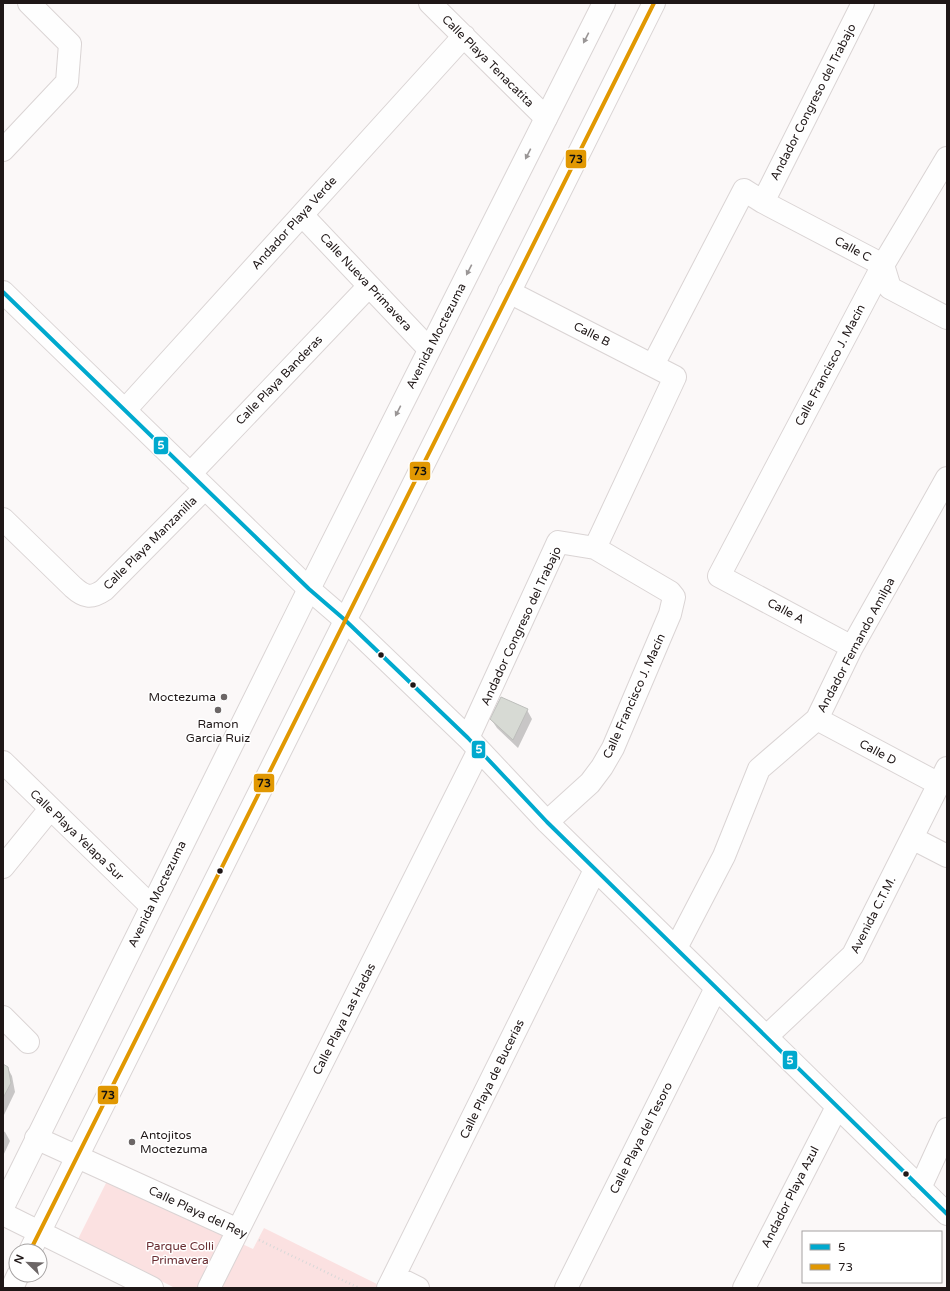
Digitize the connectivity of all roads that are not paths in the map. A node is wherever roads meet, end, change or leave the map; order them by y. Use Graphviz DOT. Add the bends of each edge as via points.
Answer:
graph roads {
  1 [pos="29,3"];
  2 [pos="430,3"];
  3 [pos="604,3"];
  4 [pos="654,3"];
  5 [pos="863,3"];
  6 [pos="464,36"];
  7 [pos="546,118"];
  8 [pos="3,150"];
  9 [pos="947,158"];
  10 [pos="764,202"];
  11 [pos="302,215"];
  12 [pos="883,265"];
  13 [pos="369,286"];
  14 [pos="3,292"];
  15 [pos="509,292"];
  16 [pos="947,318"];
  17 [pos="429,349"];
  18 [pos="653,365"];
  19 [pos="125,410"];
  20 [pos="947,478"];
  21 [pos="198,481"];
  22 [pos="3,519"];
  23 [pos="595,548"];
  24 [pos="719,576"];
  25 [pos="309,589"];
  26 [pos="345,620"];
  27 [pos="852,647"];
  28 [pos="817,719"];
  29 [pos="474,744"];
  30 [pos="3,762"];
  31 [pos="943,776"];
  32 [pos="50,809"];
  33 [pos="547,822"];
  34 [pos="912,838"];
  35 [pos="947,856"];
  36 [pos="3,867"];
  37 [pos="596,870"];
  38 [pos="151,906"];
  39 [pos="676,948"];
  40 [pos="716,988"];
  41 [pos="3,1017"];
  42 [pos="766,1037"];
  43 [pos="28,1042"];
  44 [pos="837,1107"];
  45 [pos="947,1129"];
  46 [pos="36,1138"];
  47 [pos="76,1156"];
  48 [pos="920,1188"];
  49 [pos="3,1208"];
  50 [pos="3,1214"];
  51 [pos="947,1214"];
  52 [pos="238,1230"];
  53 [pos="35,1242"];
  54 [pos="391,1282"];
  55 [pos="152,1288"];
  56 [pos="209,1288"];
  57 [pos="418,1288"];
  58 [pos="566,1288"];
  59 [pos="744,1288"];
  1 -- 8 [label="street" via="70,44 66,82"];
  2 -- 6 [label="street, Calle Playa Tenacatita"];
  3 -- 7 [label="street, Avenida Moctezuma, one-way"];
  4 -- 15 [label="street"];
  5 -- 10 [label="street, Andador Congreso del Trabajo"];
  6 -- 7 [label="street, Calle Playa Tenacatita"];
  6 -- 11 [label="street, Andador Playa Verde"];
  7 -- 17 [label="street, Avenida Moctezuma, one-way"];
  9 -- 12 [label="street, Calle Francisco J. Macín"];
  10 -- 12 [label="street, Calle C"];
  10 -- 18 [label="street, Calle C" via="744,190"];
  11 -- 13 [label="street, Calle Nueva Primavera"];
  11 -- 19 [label="street, Andador Playa Verde"];
  12 -- 16 [label="street, Calle C" via="890,288"];
  12 -- 24 [label="street, Calle Francisco J. Macín"];
  13 -- 17 [label="street, Calle Nueva Primavera"];
  13 -- 21 [label="street, Calle Playa Banderas"];
  14 -- 19 [label="street"];
  15 -- 18 [label="street, Calle B"];
  15 -- 26 [label="street"];
  17 -- 25 [label="street, Avenida Moctezuma, one-way"];
  18 -- 23 [label="street, Calle B" via="675,378"];
  19 -- 21 [label="street"];
  20 -- 27 [label="street, Andador Fernando Amilpa"];
  21 -- 22 [label="street, Calle Playa Manzanilla" via="104,590 91,596 81,594 73,587"];
  21 -- 25 [label="street"];
  23 -- 29 [label="street, Andador Congreso del Trabajo" via="558,542"];
  23 -- 33 [label="street, Calle Francisco J. Macín" via="664,588 674,597 670,614 606,760 590,783"];
  24 -- 27 [label="street, Calle A"];
  25 -- 26 [label="street"];
  25 -- 38 [label="street, Avenida Moctezuma"];
  26 -- 29 [label="street"];
  26 -- 47 [label="street"];
  27 -- 28 [label="street, Andador Fernando Amilpa"];
  28 -- 31 [label="street, Calle D"];
  28 -- 39 [label="street, Andador Fernando Amilpa" via="759,769 724,856"];
  29 -- 33 [label="street"];
  29 -- 52 [label="street, Calle Playa Las Hadas"];
  30 -- 32 [label="street, Calle Playa Yelapa Sur"];
  31 -- 34 [label="street, Avenida C.T.M."];
  32 -- 36 [label="street"];
  32 -- 38 [label="street, Calle Playa Yelapa Sur"];
  33 -- 37 [label="street"];
  34 -- 35 [label="street"];
  34 -- 42 [label="street, Avenida C.T.M." via="853,955"];
  37 -- 39 [label="street"];
  37 -- 54 [label="street, Calle Playa de Bucerías"];
  38 -- 46 [label="street, Avenida Moctezuma"];
  39 -- 40 [label="street"];
  40 -- 42 [label="street"];
  40 -- 58 [label="street, Calle Playa del Tesoro"];
  41 -- 43 [label="street"];
  42 -- 44 [label="street"];
  44 -- 48 [label="street"];
  44 -- 59 [label="street, Andador Playa Azul"];
  45 -- 48 [label="street"];
  46 -- 47 [label="street, Calle Playa del Rey"];
  46 -- 49 [label="street, Avenida Moctezuma"];
  47 -- 52 [label="street, Calle Playa del Rey"];
  47 -- 53 [label="street"];
  48 -- 51 [label="street"];
  50 -- 53 [label="street"];
  52 -- 56 [label="street, Calle Playa Las Hadas"];
  53 -- 55 [label="street"];
  54 -- 57 [label="street"];
}
